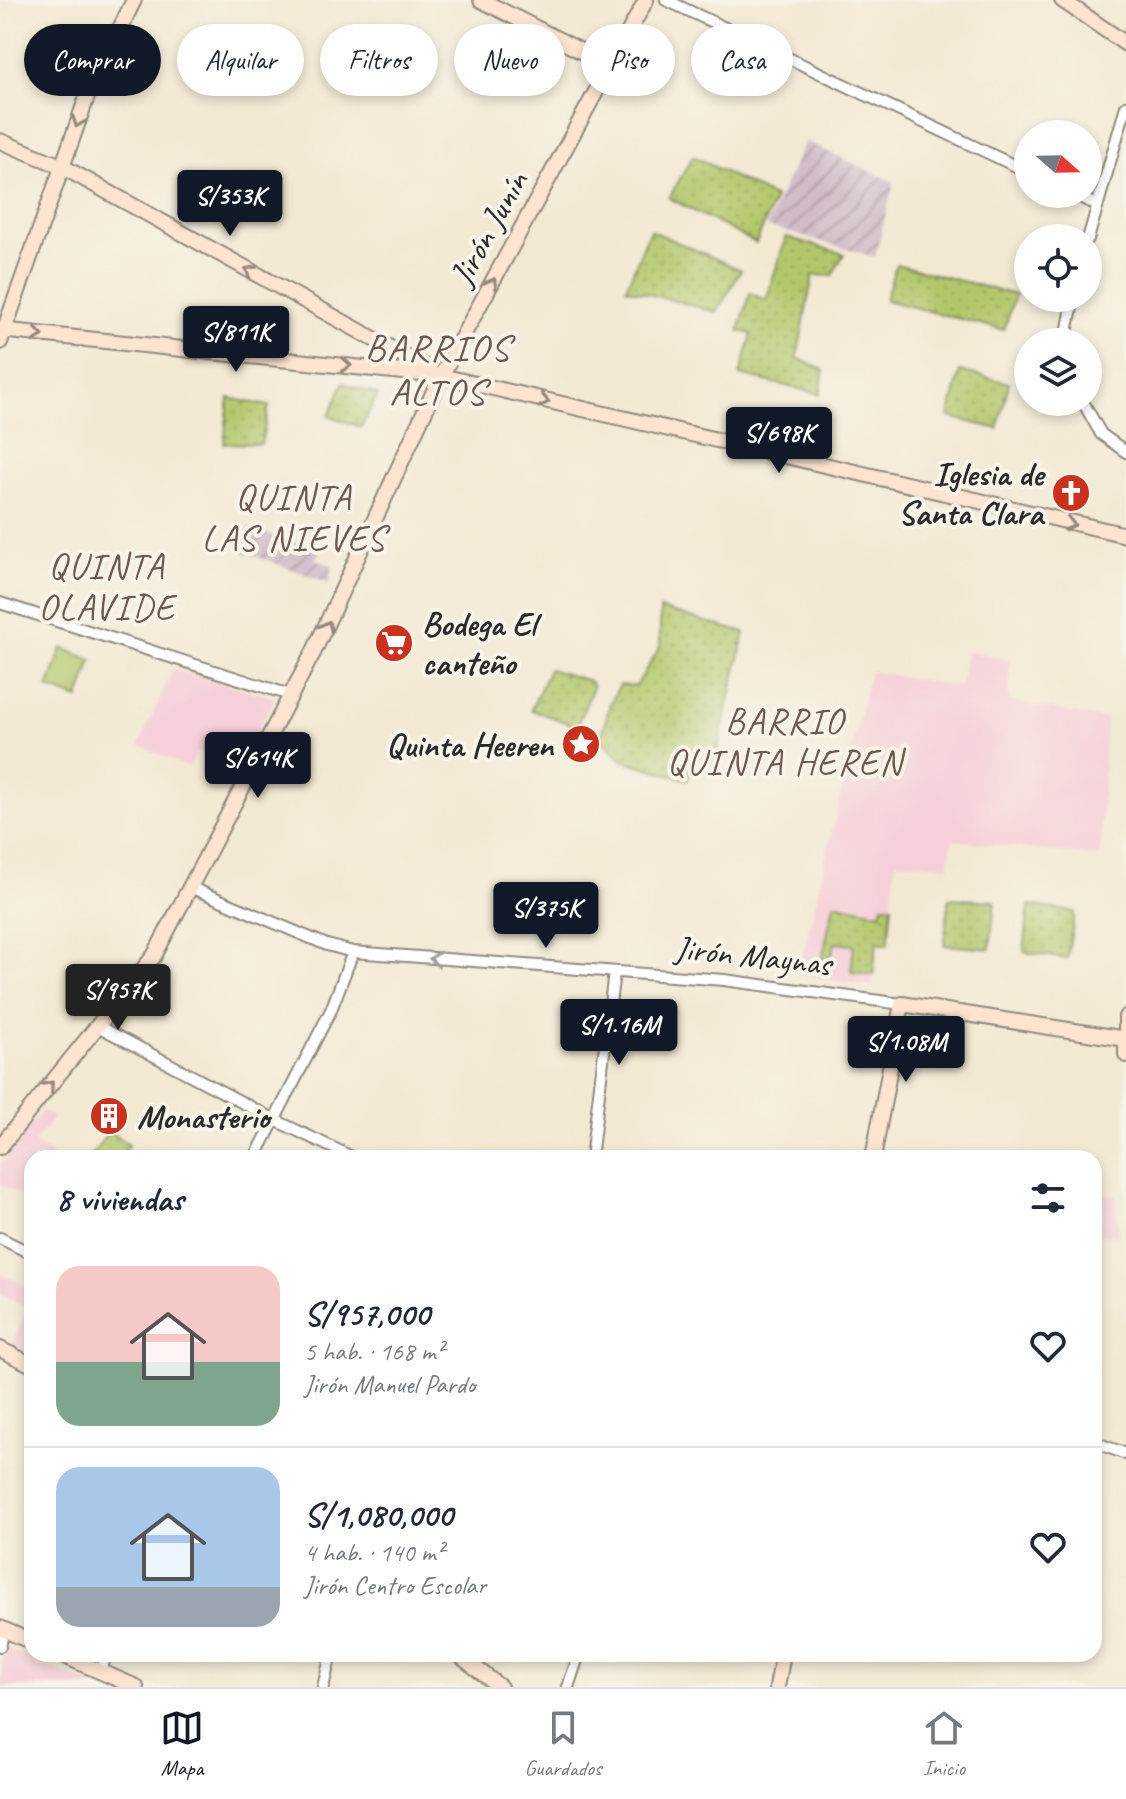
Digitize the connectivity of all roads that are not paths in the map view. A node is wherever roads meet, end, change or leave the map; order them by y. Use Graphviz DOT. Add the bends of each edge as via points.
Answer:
graph roads {
  1 [pos="134,0"];
  2 [pos="481,0"];
  3 [pos="646,0"];
  4 [pos="666,0"];
  5 [pos="1062,0"];
  6 [pos="633,24"];
  7 [pos="1126,44"];
  8 [pos="581,51"];
  9 [pos="594,96"];
  10 [pos="1126,106"];
  11 [pos="0,141"];
  12 [pos="1014,165"];
  13 [pos="61,166"];
  14 [pos="1102,185"];
  15 [pos="1,334"];
  16 [pos="441,376"];
  17 [pos="1091,416"];
  18 [pos="1126,452"];
  19 [pos="1126,535"];
  20 [pos="0,603"];
  21 [pos="290,695"];
  22 [pos="192,888"];
  23 [pos="353,952"];
  24 [pos="614,972"];
  25 [pos="902,1004"];
  26 [pos="1126,1017"];
  27 [pos="98,1026"];
  28 [pos="1126,1039"];
  29 [pos="1126,1055"];
  30 [pos="275,1120"];
  31 [pos="0,1147"];
  32 [pos="259,1150"];
  33 [pos="337,1150"];
  34 [pos="592,1150"];
  35 [pos="875,1150"];
  36 [pos="0,1238"];
  37 [pos="24,1250"];
  38 [pos="0,1349"];
  39 [pos="24,1361"];
  40 [pos="1102,1445"];
  41 [pos="1126,1454"];
  42 [pos="2,1629"];
  43 [pos="24,1639"];
  44 [pos="0,1646"];
  45 [pos="78,1662"];
  46 [pos="104,1662"];
  47 [pos="329,1662"];
  48 [pos="468,1662"];
  49 [pos="576,1662"];
  50 [pos="782,1662"];
  51 [pos="101,1672"];
  52 [pos="136,1687"];
  53 [pos="323,1687"];
  54 [pos="500,1687"];
  55 [pos="568,1687"];
  56 [pos="777,1687"];
  1 -- 13 [label="street, one-way" via="88,94"];
  2 -- 8 [label="street"];
  3 -- 6 [label="street, Jirón Junín"];
  4 -- 12 [label="street"];
  5 -- 7 [label="street"];
  16 -- 9 [label="street, Jirón Junín, one-way"];
  10 -- 14 [label="street"];
  11 -- 13 [label="street"];
  13 -- 15 [label="street"];
  16 -- 13 [label="street, one-way"];
  15 -- 16 [label="street, one-way"];
  16 -- 19 [label="street, one-way"];
  21 -- 16 [label="street, Jirón Junín, one-way" via="351,578"];
  17 -- 18 [label="street" via="1101,434"];
  20 -- 21 [label="street"];
  21 -- 22 [label="street, Jirón Junín"];
  22 -- 23 [label="street, Jirón Maynas"];
  22 -- 27 [label="street, Jirón Junín" via="154,956"];
  24 -- 23 [label="street, Jirón Maynas, one-way"];
  23 -- 30 [label="street" via="331,1010"];
  24 -- 25 [label="street, Jirón Maynas" via="788,986"];
  24 -- 34 [label="street"];
  25 -- 28 [label="street, Jirón Maynas"];
  25 -- 35 [label="street"];
  26 -- 28 [label="street"];
  27 -- 30 [label="street"];
  31 -- 27 [label="street, Jirón Junín, one-way"];
  28 -- 29 [label="street"];
  30 -- 32 [label="street"];
  30 -- 33 [label="street"];
  36 -- 37 [label="street"];
  38 -- 39 [label="street"];
  40 -- 41 [label="street"];
  42 -- 43 [label="street"];
  42 -- 44 [label="street"];
  45 -- 51 [label="street"];
  46 -- 51 [label="street"];
  47 -- 53 [label="street"];
  48 -- 54 [label="street"];
  49 -- 55 [label="street"];
  50 -- 56 [label="street"];
  51 -- 52 [label="street"];
}
